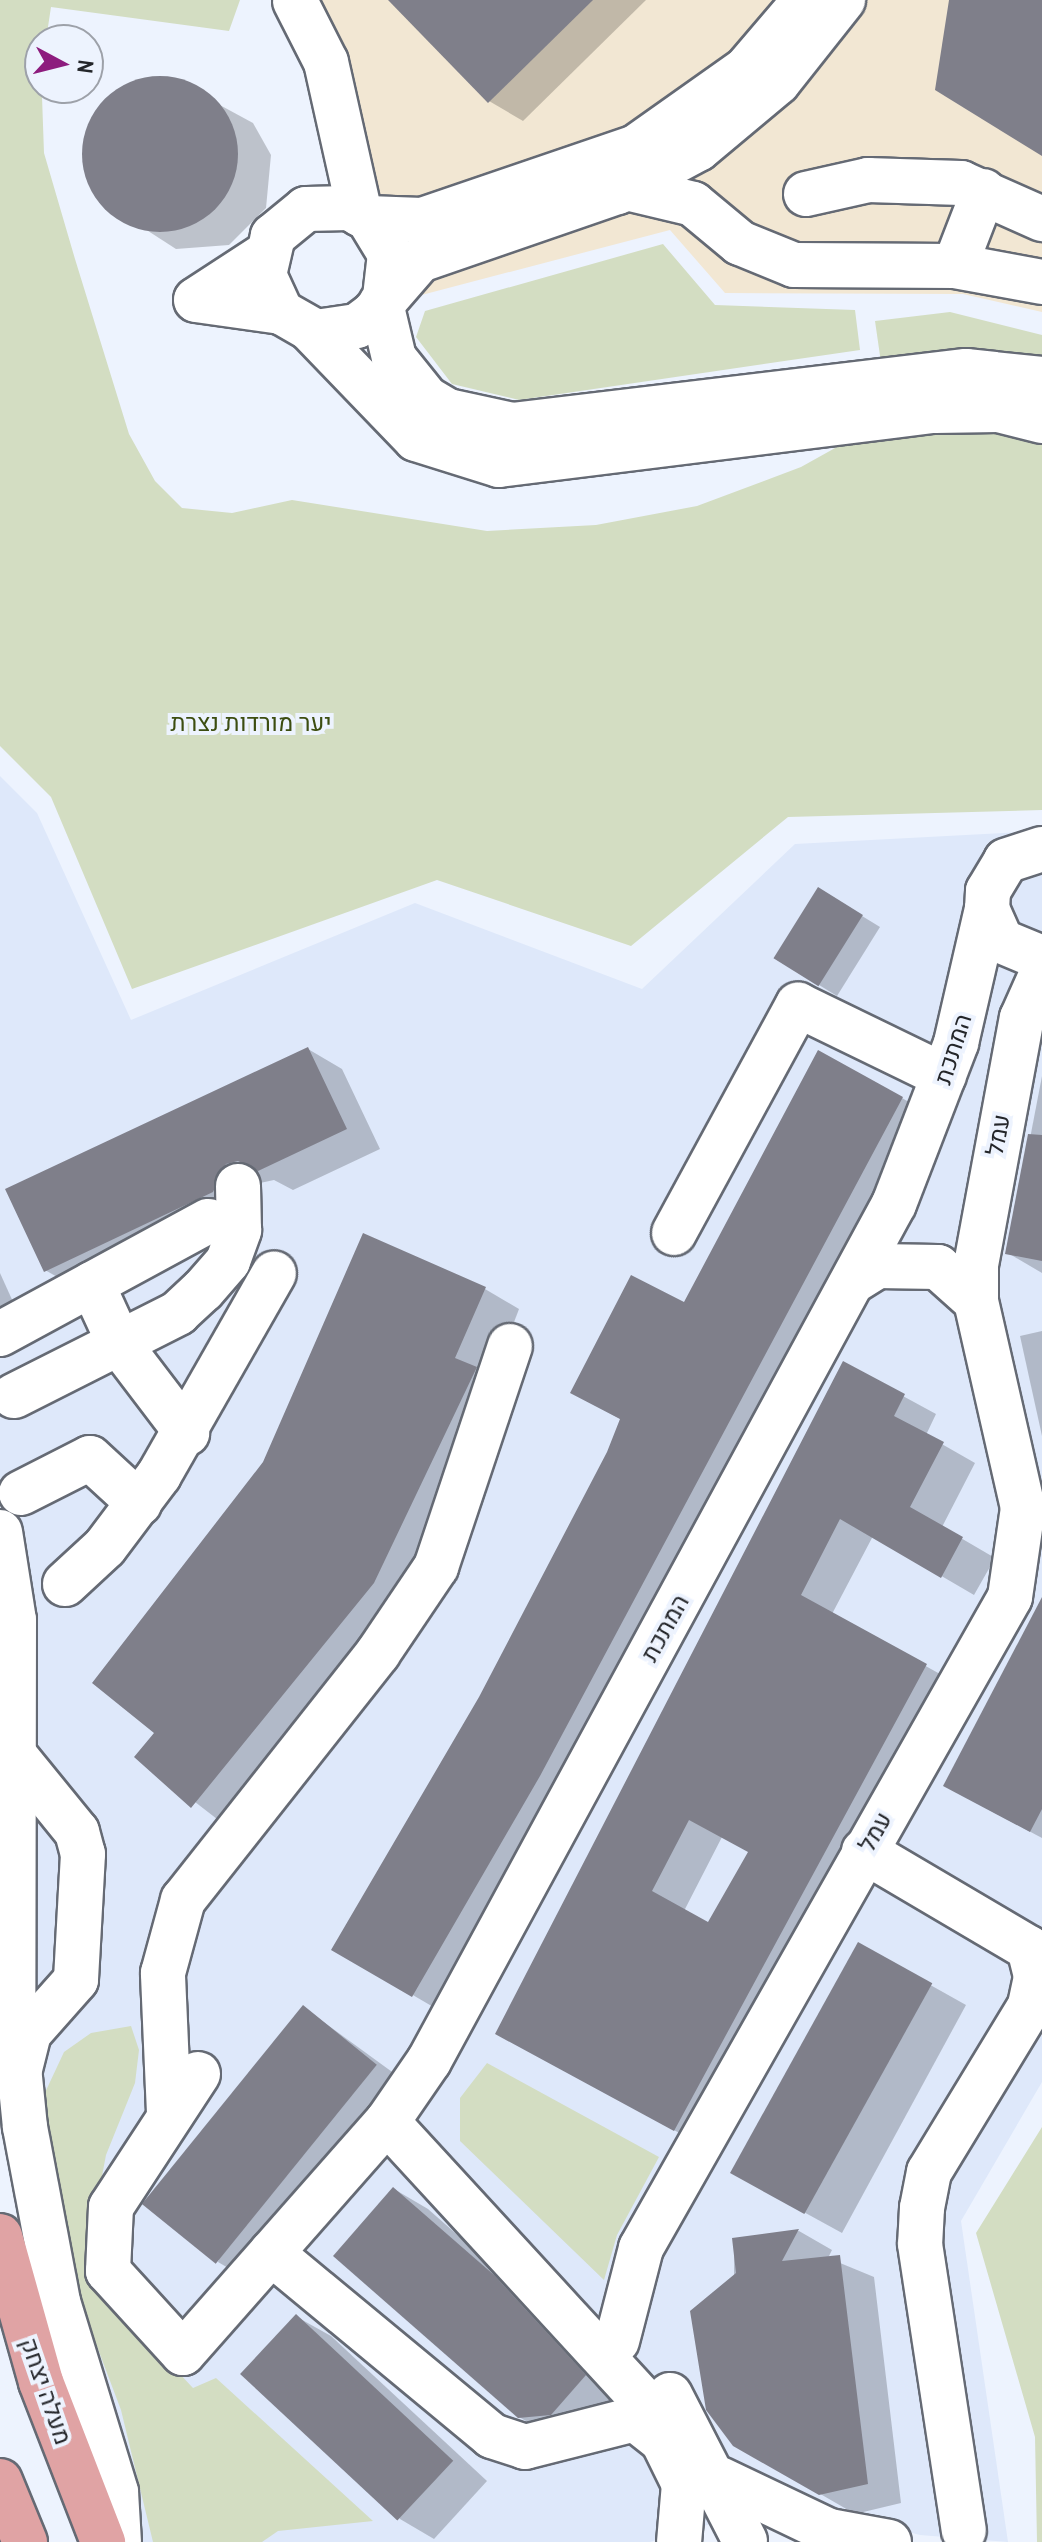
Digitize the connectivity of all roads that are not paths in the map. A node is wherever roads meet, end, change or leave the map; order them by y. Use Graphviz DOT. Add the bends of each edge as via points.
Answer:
graph roads {
  1 [pos="805,0"];
  2 [pos="843,0"];
  3 [pos="295,1"];
  4 [pos="337,109"];
  5 [pos="717,135"];
  6 [pos="627,188"];
  7 [pos="984,191"];
  8 [pos="806,194"];
  9 [pos="306,209"];
  10 [pos="364,216"];
  11 [pos="1042,219"];
  12 [pos="722,226"];
  13 [pos="265,255"];
  14 [pos="955,266"];
  15 [pos="1042,282"];
  16 [pos="383,300"];
  17 [pos="296,321"];
  18 [pos="1042,379"];
  19 [pos="1042,421"];
  20 [pos="1036,841"];
  21 [pos="987,909"];
  22 [pos="1042,958"];
  23 [pos="1042,973"];
  24 [pos="944,1076"];
  25 [pos="238,1186"];
  26 [pos="208,1221"];
  27 [pos="674,1233"];
  28 [pos="274,1273"];
  29 [pos="855,1280"];
  30 [pos="92,1284"];
  31 [pos="976,1301"];
  32 [pos="0,1334"];
  33 [pos="120,1345"];
  34 [pos="510,1346"];
  35 [pos="5,1391"];
  36 [pos="187,1433"];
  37 [pos="21,1493"];
  38 [pos="139,1503"];
  39 [pos="0,1532"];
  40 [pos="65,1584"];
  41 [pos="12,1752"];
  42 [pos="864,1851"];
  43 [pos="20,2070"];
  44 [pos="198,2074"];
  45 [pos="169,2113"];
  46 [pos="387,2122"];
  47 [pos="0,2236"];
  48 [pos="271,2253"];
  49 [pos="540,2285"];
  50 [pos="617,2341"];
  51 [pos="668,2445"];
  52 [pos="720,2479"];
  53 [pos="0,2481"];
  54 [pos="964,2531"];
  55 [pos="25,2542"];
  56 [pos="103,2542"];
  57 [pos="119,2542"];
  58 [pos="679,2542"];
  59 [pos="698,2542"];
  60 [pos="746,2542"];
  61 [pos="889,2542"];
  1 -- 10 [label="street" via="746,69 636,147 422,220"];
  2 -- 5 [label="street" via="778,82"];
  3 -- 4 [label="street" via="326,62"];
  4 -- 9 [label="street" via="322,189"];
  4 -- 10 [label="street"];
  5 -- 6 [label="street"];
  5 -- 12 [label="street" via="706,184"];
  6 -- 12 [label="street" via="693,204"];
  6 -- 16 [label="street" via="445,248 420,260"];
  7 -- 8 [label="street" via="961,183 868,180"];
  7 -- 11 [label="street"];
  7 -- 14 [label="street"];
  9 -- 10 [label="street" via="327,204"];
  9 -- 13 [label="street" via="287,219"];
  10 -- 16 [label="street" via="390,254"];
  12 -- 14 [label="street" via="765,257 794,265"];
  13 -- 17 [label="street" via="269,295"];
  13 -- 17 [label="street" via="196,300"];
  14 -- 15 [label="street"];
  16 -- 17 [label="street" via="357,326"];
  16 -- 18 [label="street" via="394,358 426,398 448,411 512,425 966,371"];
  17 -- 19 [label="street" via="416,439 499,465 935,411 998,410"];
  20 -- 21 [label="street, המתכת" via="994,875"];
  21 -- 22 [label="street" via="1001,941"];
  21 -- 24 [label="street, המתכת"];
  23 -- 31 [label="street, עמל" via="1022,1018 981,1224"];
  24 -- 27 [label="street" via="798,1005"];
  24 -- 29 [label="street, המתכת"];
  25 -- 33 [label="street" via="239,1230 228,1261 178,1313"];
  26 -- 30 [label="street"];
  28 -- 36 [label="street"];
  29 -- 31 [label="street" via="877,1266 938,1267"];
  29 -- 46 [label="street, המתכת" via="429,2061"];
  30 -- 32 [label="street"];
  30 -- 33 [label="street"];
  31 -- 42 [label="street, עמל" via="1023,1508 1010,1597"];
  33 -- 35 [label="street"];
  33 -- 36 [label="street"];
  34 -- 45 [label="street" via="436,1567 378,1653 183,1900 163,1973"];
  36 -- 38 [label="street"];
  37 -- 38 [label="street" via="90,1458"];
  38 -- 40 [label="street"];
  39 -- 41 [label="street" via="14,1620"];
  41 -- 43 [label="street"];
  41 -- 43 [label="street" via="77,1832 83,1854 76,1980 29,2033"];
  42 -- 50 [label="street, עמל" via="641,2248"];
  42 -- 54 [label="street" via="1029,1948 1036,1977 1030,2006 929,2172 922,2208 920,2244"];
  43 -- 57 [label="street" via="41,2223 116,2492"];
  44 -- 45 [label="street"];
  45 -- 48 [label="street, המתכת" via="111,2207 108,2271 183,2353"];
  46 -- 48 [label="street, המתכת"];
  46 -- 49 [label="street"];
  47 -- 56 [label="main road, מעלה יצחק" via="41,2382"];
  48 -- 51 [label="street" via="492,2436 525,2447 635,2419"];
  49 -- 50 [label="street"];
  49 -- 51 [label="street" via="642,2399"];
  50 -- 52 [label="street" via="662,2384"];
  51 -- 58 [label="street" via="684,2484"];
  52 -- 60 [label="street"];
  52 -- 61 [label="street" via="829,2531"];
  53 -- 55 [label="main road"];
  59 -- 60 [label="street"];
}
